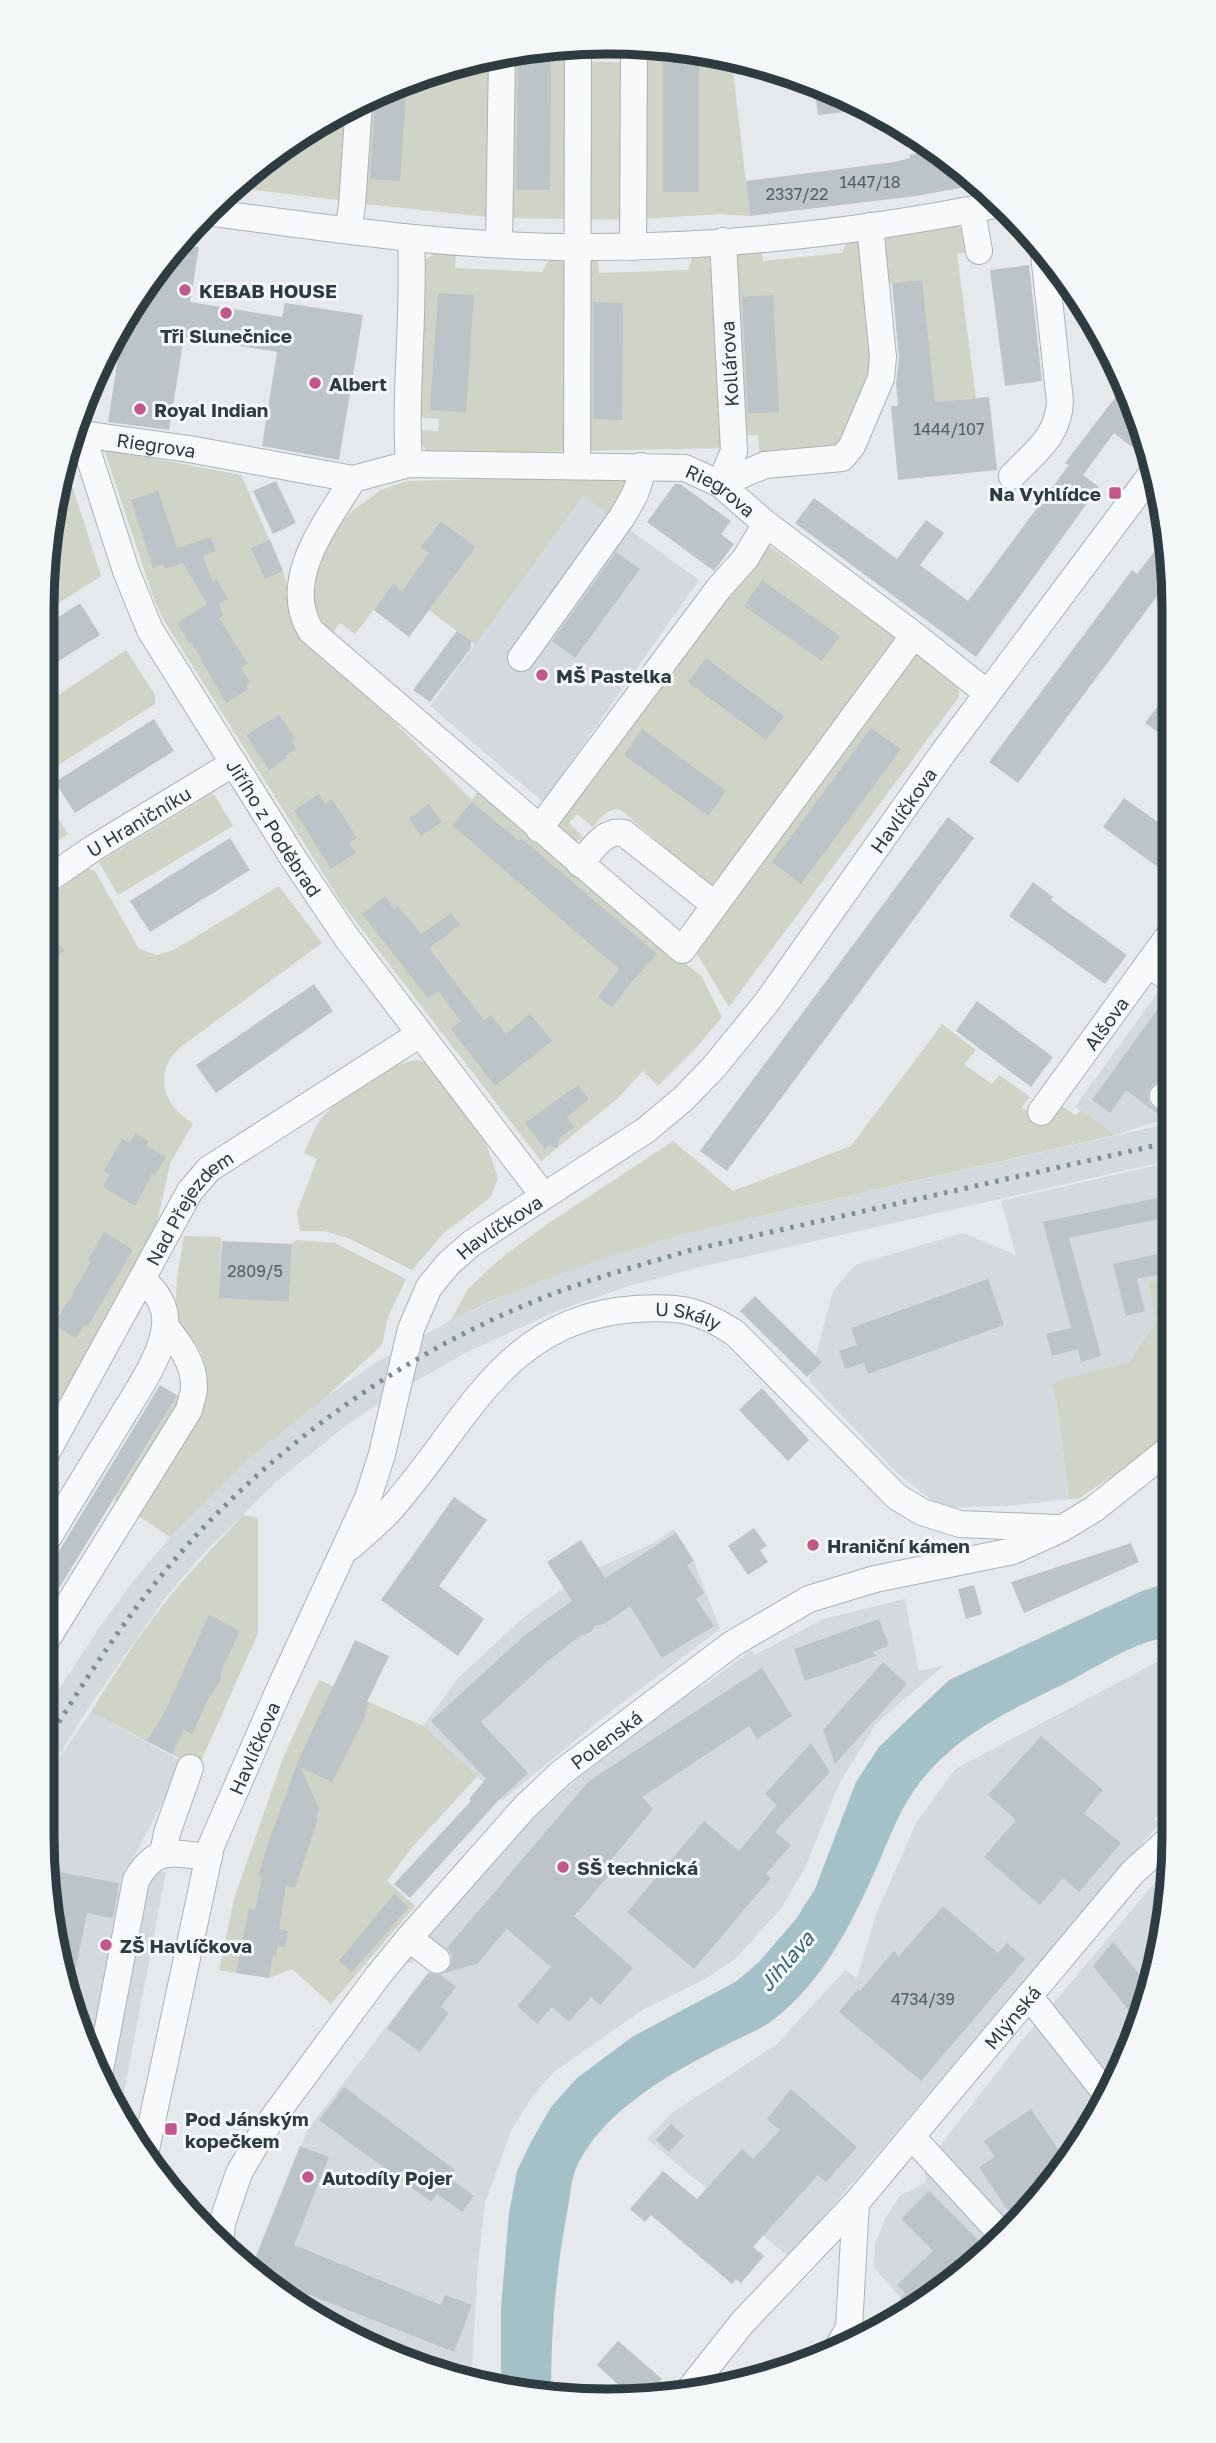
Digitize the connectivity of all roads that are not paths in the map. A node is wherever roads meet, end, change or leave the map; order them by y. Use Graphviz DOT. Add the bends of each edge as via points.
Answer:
graph roads {
  1 [pos="578,54"];
  2 [pos="634,55"];
  3 [pos="502,65"];
  4 [pos="358,114"];
  5 [pos="989,206"];
  6 [pos="972,210"];
  7 [pos="219,214"];
  8 [pos="870,226"];
  9 [pos="348,230"];
  10 [pos="411,238"];
  11 [pos="723,242"];
  12 [pos="499,244"];
  13 [pos="576,247"];
  14 [pos="633,247"];
  15 [pos="979,251"];
  16 [pos="1046,269"];
  17 [pos="85,427"];
  18 [pos="83,435"];
  19 [pos="409,464"];
  20 [pos="577,466"];
  21 [pos="641,466"];
  22 [pos="1012,477"];
  23 [pos="354,479"];
  24 [pos="1147,481"];
  25 [pos="720,484"];
  26 [pos="766,524"];
  27 [pos="914,635"];
  28 [pos="521,658"];
  29 [pos="987,693"];
  30 [pos="234,763"];
  31 [pos="539,829"];
  32 [pos="580,864"];
  33 [pos="54,875"];
  34 [pos="715,905"];
  35 [pos="1162,945"];
  36 [pos="1148,964"];
  37 [pos="1162,974"];
  38 [pos="421,1034"];
  39 [pos="1041,1112"];
  40 [pos="543,1195"];
  41 [pos="143,1280"];
  42 [pos="165,1326"];
  43 [pos="54,1439"];
  44 [pos="1162,1455"];
  45 [pos="54,1474"];
  46 [pos="78,1489"];
  47 [pos="54,1528"];
  48 [pos="1061,1529"];
  49 [pos="341,1555"];
  50 [pos="54,1628"];
  51 [pos="190,1768"];
  52 [pos="1162,1846"];
  53 [pos="163,1853"];
  54 [pos="209,1857"];
  55 [pos="409,1938"];
  56 [pos="438,1960"];
  57 [pos="1030,1996"];
  58 [pos="102,2060"];
  59 [pos="1101,2087"];
  60 [pos="912,2137"];
  61 [pos="148,2142"];
  62 [pos="856,2203"];
  63 [pos="997,2230"];
  64 [pos="221,2232"];
  65 [pos="845,2336"];
  66 [pos="696,2381"];
  1 -- 13 [label="street"];
  2 -- 14 [label="street"];
  3 -- 12 [label="street"];
  4 -- 9 [label="street"];
  5 -- 6 [label="street"];
  6 -- 8 [label="street"];
  6 -- 15 [label="street"];
  7 -- 9 [label="street"];
  8 -- 11 [label="street"];
  8 -- 25 [label="street" via="883,357 881,378 852,446 842,458 765,465"];
  9 -- 10 [label="street"];
  10 -- 12 [label="street"];
  10 -- 19 [label="street"];
  11 -- 14 [label="street"];
  11 -- 25 [label="street, Kollárova" via="734,452"];
  12 -- 13 [label="street"];
  13 -- 14 [label="street"];
  13 -- 20 [label="street"];
  16 -- 22 [label="street" via="1060,416 1045,443"];
  17 -- 23 [label="street, Riegrova" via="193,437"];
  18 -- 30 [label="street, Jiřího z Poděbrad" via="149,630"];
  19 -- 20 [label="street, Riegrova"];
  19 -- 23 [label="street, Riegrova"];
  20 -- 21 [label="street, Riegrova"];
  21 -- 25 [label="street, Riegrova" via="685,468"];
  21 -- 28 [label="street" via="641,481 622,517"];
  23 -- 31 [label="street" via="303,572 300,589 306,624"];
  24 -- 29 [label="street, Havlíčkova"];
  25 -- 26 [label="street, Riegrova"];
  26 -- 27 [label="street, Riegrova"];
  26 -- 31 [label="street" via="746,559 719,588"];
  27 -- 29 [label="street, Riegrova"];
  27 -- 34 [label="street"];
  29 -- 40 [label="street, Havlíčkova" via="767,1002 714,1067 646,1130"];
  30 -- 33 [label="street, U Hraničníku"];
  30 -- 38 [label="street, Jiřího z Poděbrad" via="347,938"];
  31 -- 32 [label="street"];
  32 -- 34 [label="street" via="607,834 624,833"];
  32 -- 34 [label="street" via="682,950"];
  35 -- 36 [label="street, Alšova"];
  36 -- 37 [label="street"];
  36 -- 39 [label="street, Alšova"];
  38 -- 40 [label="street, Jiřího z Poděbrad"];
  38 -- 41 [label="street, Nad Přejezdem" via="209,1169 190,1191"];
  40 -- 49 [label="street, Havlíčkova" via="472,1242 429,1287 411,1329 368,1497"];
  41 -- 42 [label="street" via="156,1292"];
  41 -- 43 [label="street, Nad Přejezdem"];
  42 -- 46 [label="street" via="145,1378"];
  42 -- 50 [label="street" via="189,1363 194,1387 189,1410"];
  44 -- 48 [label="street, Polenská"];
  45 -- 46 [label="street"];
  46 -- 47 [label="street"];
  48 -- 49 [label="street, U Skály" via="960,1524 922,1512 897,1497 736,1333 687,1309 655,1308 586,1318 521,1351 494,1376 388,1512"];
  48 -- 55 [label="street, Polenská" via="1013,1551 875,1579 809,1599 732,1644 561,1773 524,1807"];
  49 -- 54 [label="street, Havlíčkova"];
  51 -- 53 [label="street"];
  52 -- 57 [label="street, Mlýnská" via="1132,1873"];
  53 -- 54 [label="street"];
  53 -- 58 [label="street" via="144,1866 135,1880"];
  54 -- 61 [label="street, Havlíčkova"];
  55 -- 56 [label="street"];
  55 -- 64 [label="street, Polenská" via="264,2130 239,2173"];
  57 -- 59 [label="street"];
  57 -- 60 [label="street, Mlýnská"];
  60 -- 62 [label="street, Mlýnská"];
  60 -- 63 [label="street"];
  62 -- 65 [label="street" via="849,2328"];
  62 -- 66 [label="street, Mlýnská" via="742,2323"];
}
